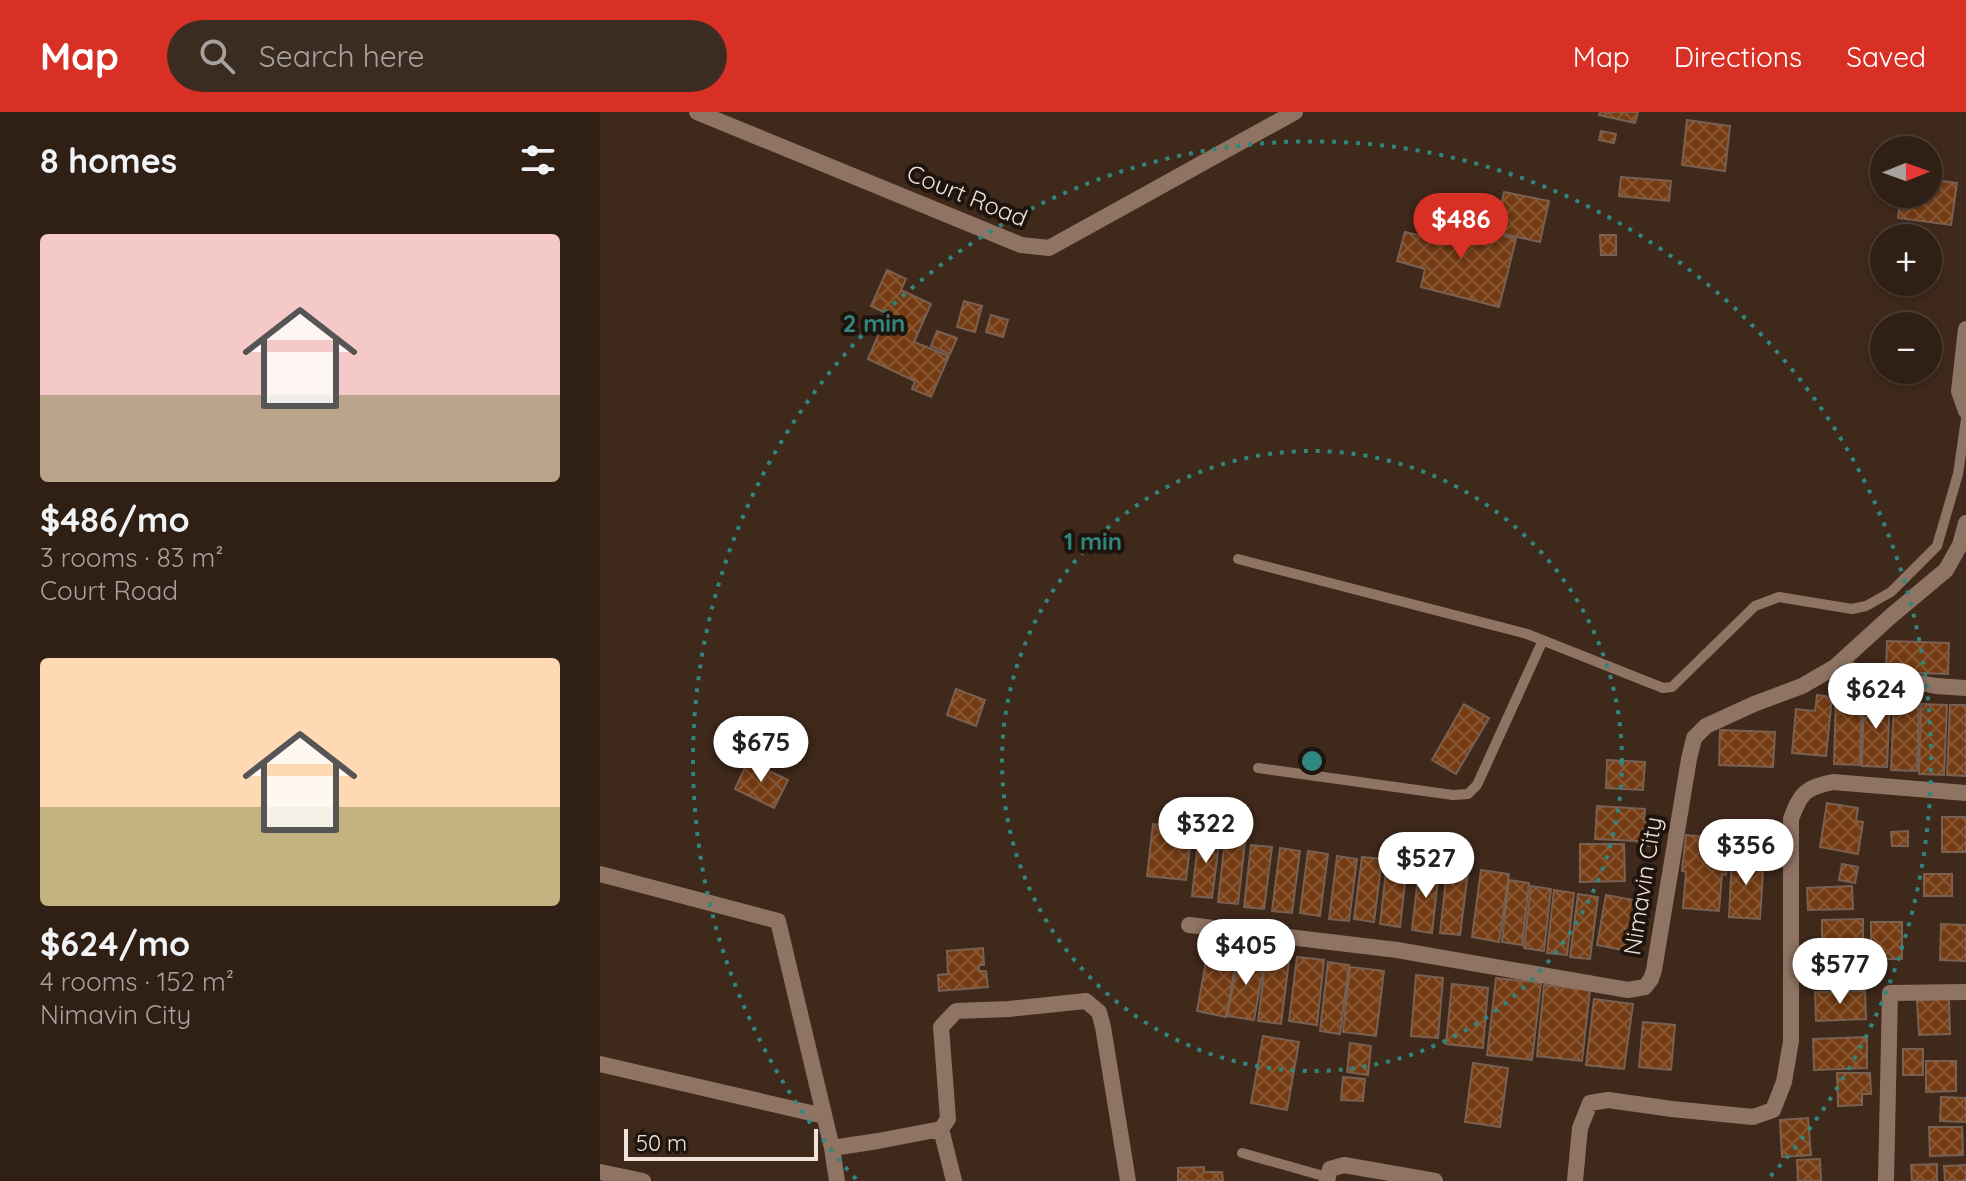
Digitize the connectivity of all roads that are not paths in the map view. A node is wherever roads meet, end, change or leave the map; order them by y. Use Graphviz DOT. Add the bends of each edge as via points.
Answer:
graph roads {
  1 [pos="697,112"];
  2 [pos="1295,112"];
  3 [pos="1966,329"];
  4 [pos="1966,411"];
  5 [pos="1966,419"];
  6 [pos="1966,523"];
  7 [pos="1238,559"];
  8 [pos="1543,640"];
  9 [pos="1835,667"];
  10 [pos="1966,688"];
  11 [pos="1258,768"];
  12 [pos="1966,793"];
  13 [pos="600,874"];
  14 [pos="1189,925"];
  15 [pos="1966,992"];
  16 [pos="600,1064"];
  17 [pos="824,1116"];
  18 [pos="941,1129"];
  19 [pos="832,1148"];
  20 [pos="1242,1153"];
  21 [pos="600,1172"];
  22 [pos="1327,1179"];
  23 [pos="643,1181"];
  24 [pos="837,1181"];
  25 [pos="954,1181"];
  26 [pos="1128,1181"];
  27 [pos="1435,1181"];
  28 [pos="1575,1181"];
  29 [pos="1886,1181"];
  1 -- 2 [label="street, Court Road" via="1021,245 1049,248"];
  3 -- 4 [label="street" via="1959,391"];
  5 -- 8 [label="lane" via="1958,474 1937,546 1891,592 1866,606 1852,609 1779,597 1755,606 1672,687 1663,688"];
  6 -- 9 [label="street, Nimavin City" via="1946,570"];
  7 -- 8 [label="lane"];
  8 -- 11 [label="lane" via="1477,785 1468,794"];
  9 -- 10 [label="street"];
  9 -- 14 [label="street, Nimavin City" via="1706,726 1694,738 1654,970 1645,987 1628,990 1397,950"];
  12 -- 28 [label="street" via="1833,782 1814,786 1799,798 1791,819 1791,1041 1773,1110 1753,1117 1608,1100 1590,1103 1580,1128"];
  13 -- 17 [label="street" via="778,921"];
  15 -- 29 [label="street" via="1890,993"];
  16 -- 17 [label="street"];
  17 -- 19 [label="street"];
  18 -- 19 [label="street"];
  18 -- 25 [label="street"];
  18 -- 26 [label="street" via="948,1119 941,1027 956,1011 1086,1001 1099,1012 1103,1027"];
  19 -- 24 [label="street"];
  20 -- 22 [label="lane"];
  21 -- 23 [label="street"];
  22 -- 27 [label="street" via="1330,1169 1344,1165"];
}
